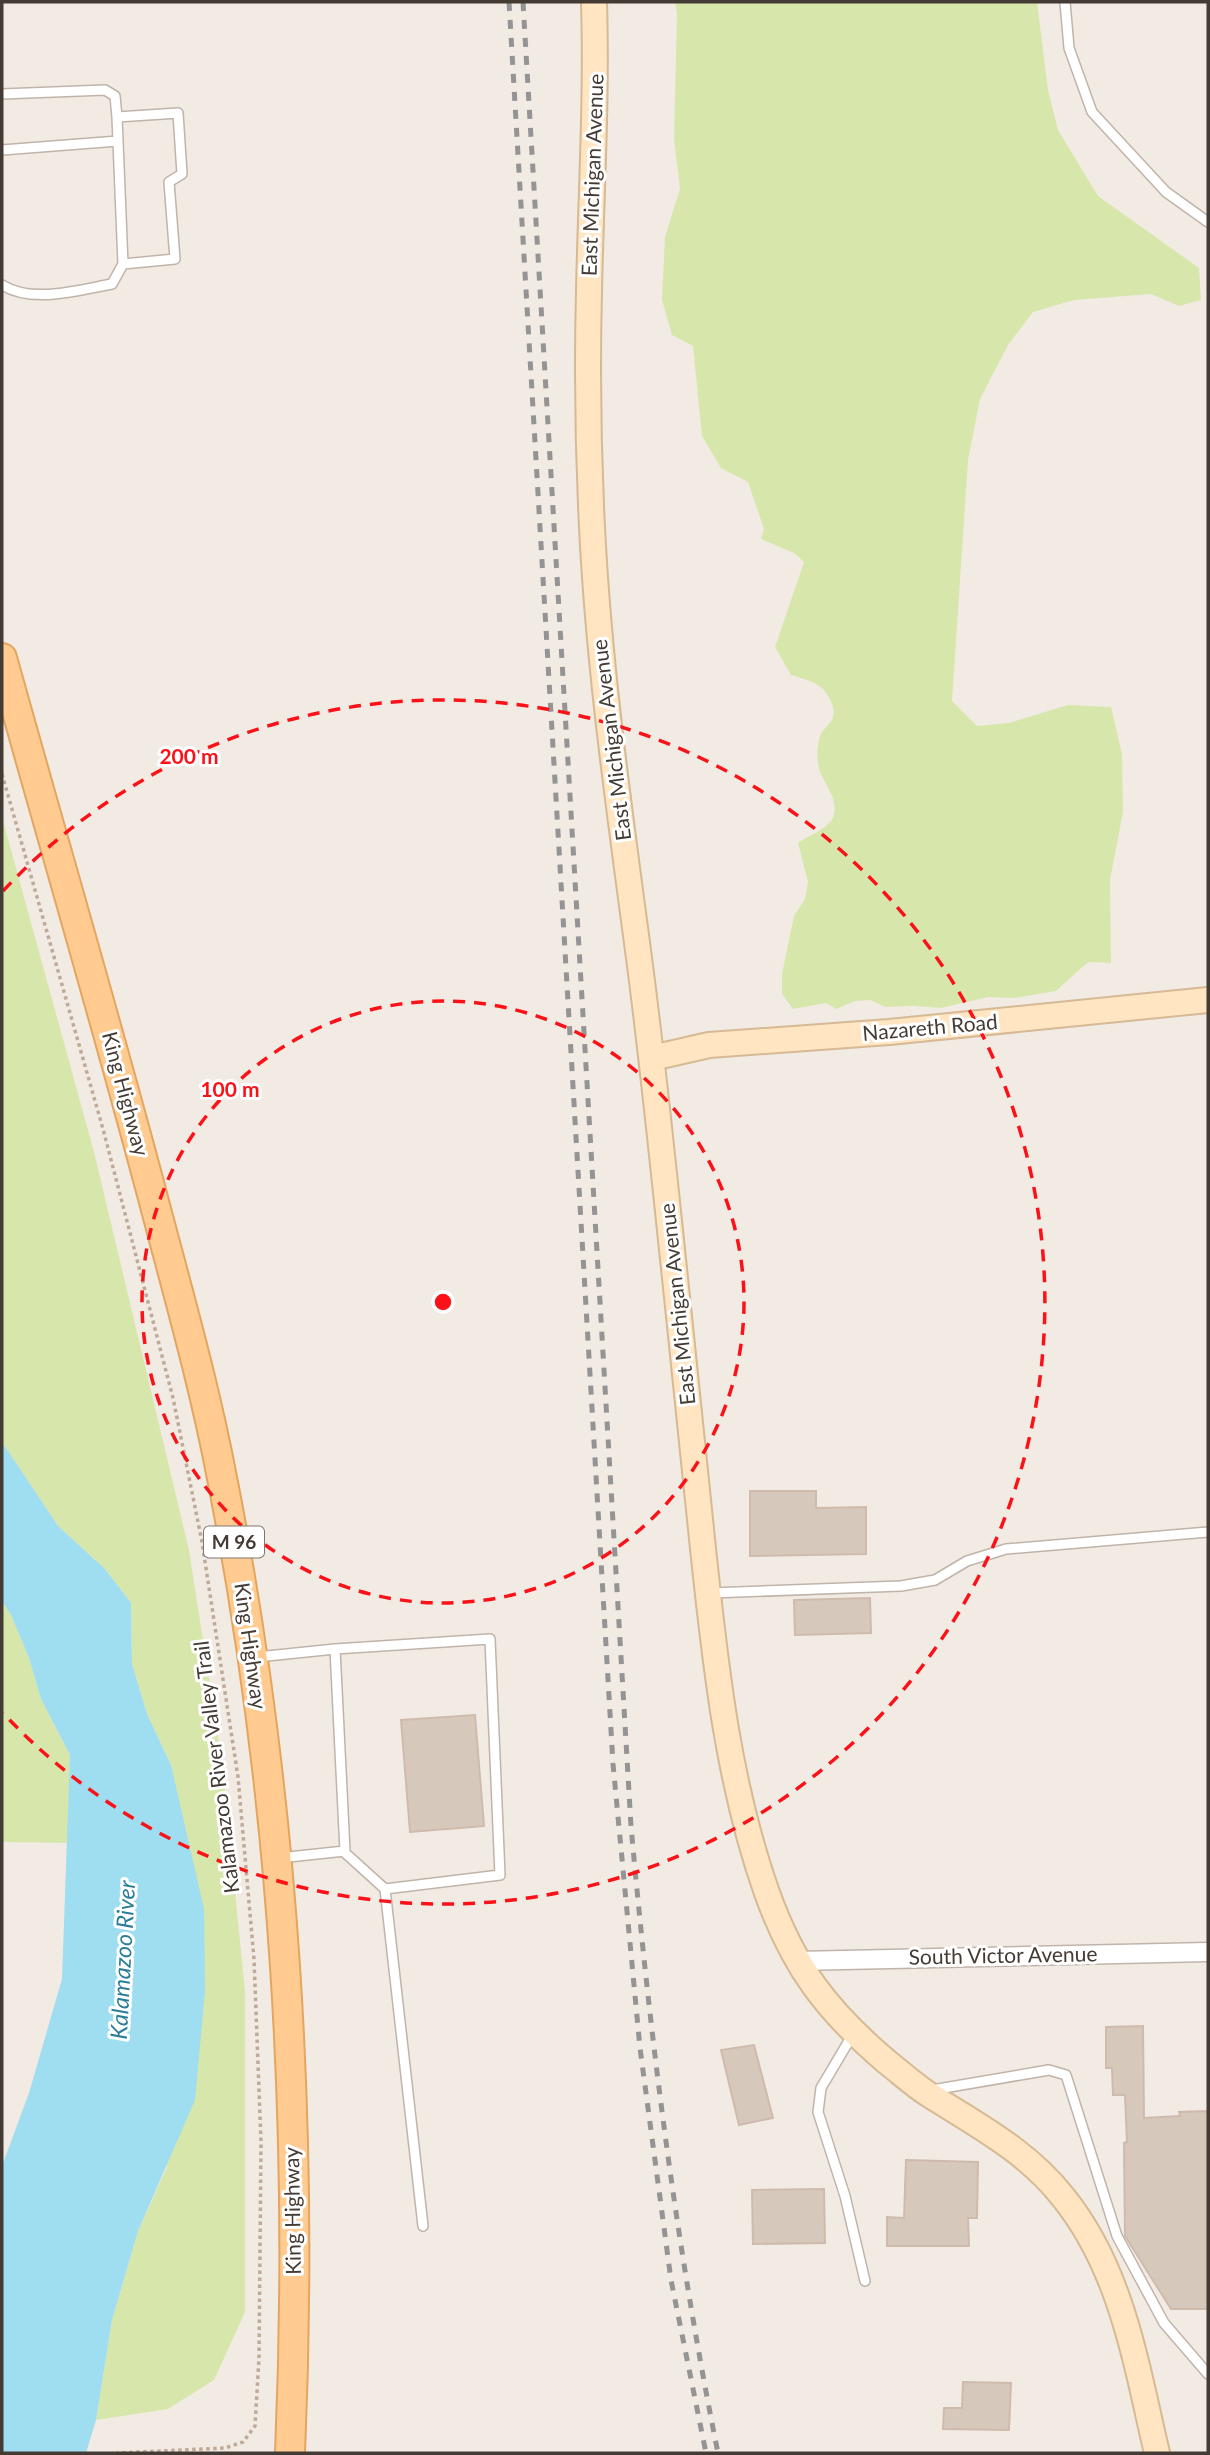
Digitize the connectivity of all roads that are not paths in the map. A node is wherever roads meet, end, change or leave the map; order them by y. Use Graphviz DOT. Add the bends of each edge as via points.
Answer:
graph roads {
  1 [pos="594,2"];
  2 [pos="1065,2"];
  3 [pos="2,94"];
  4 [pos="117,117"];
  5 [pos="118,141"];
  6 [pos="2,150"];
  7 [pos="1208,222"];
  8 [pos="123,264"];
  9 [pos="2,285"];
  10 [pos="2,658"];
  11 [pos="1208,1000"];
  12 [pos="652,1058"];
  13 [pos="1208,1532"];
  14 [pos="708,1594"];
  15 [pos="335,1649"];
  16 [pos="252,1658"];
  17 [pos="343,1851"];
  18 [pos="275,1859"];
  19 [pos="386,1889"];
  20 [pos="1208,1952"];
  21 [pos="797,1961"];
  22 [pos="854,2033"];
  23 [pos="924,2091"];
  24 [pos="423,2226"];
  25 [pos="865,2281"];
  26 [pos="1208,2374"];
  27 [pos="290,2453"];
  28 [pos="1157,2453"];
  1 -- 12 [label="street, East Michigan Avenue" via="597,77 588,350 591,520 602,674"];
  2 -- 7 [label="lane" via="1069,48 1092,111 1166,192"];
  3 -- 4 [label="lane" via="105,90 115,96"];
  4 -- 5 [label="lane"];
  4 -- 8 [label="lane" via="178,113 182,174 169,182 175,259"];
  5 -- 6 [label="lane"];
  5 -- 8 [label="lane"];
  8 -- 9 [label="lane" via="112,284 94,288 56,294 13,292"];
  10 -- 16 [label="main road, King Highway / M 96" via="191,1341 223,1481"];
  11 -- 12 [label="street, Nazareth Road" via="709,1045"];
  12 -- 14 [label="street, East Michigan Avenue"];
  13 -- 14 [label="lane" via="1006,1549 967,1561 935,1580 901,1586"];
  14 -- 21 [label="street, East Michigan Avenue" via="725,1725 749,1837"];
  15 -- 16 [label="lane"];
  15 -- 17 [label="lane"];
  15 -- 19 [label="lane" via="490,1639 500,1875"];
  16 -- 18 [label="main road, King Highway / M 96"];
  17 -- 18 [label="lane"];
  17 -- 19 [label="lane"];
  18 -- 27 [label="main road, King Highway / M 96" via="292,2139 295,2295"];
  19 -- 24 [label="lane"];
  20 -- 21 [label="street, South Victor Avenue"];
  21 -- 22 [label="street, East Michigan Avenue" via="820,1996"];
  22 -- 23 [label="street, East Michigan Avenue"];
  22 -- 25 [label="lane" via="821,2088 818,2112 845,2196"];
  23 -- 26 [label="lane" via="1049,2070 1066,2075 1117,2236 1164,2323"];
  23 -- 28 [label="street, East Michigan Avenue" via="1030,2161 1064,2198 1092,2241 1117,2295"];
}
